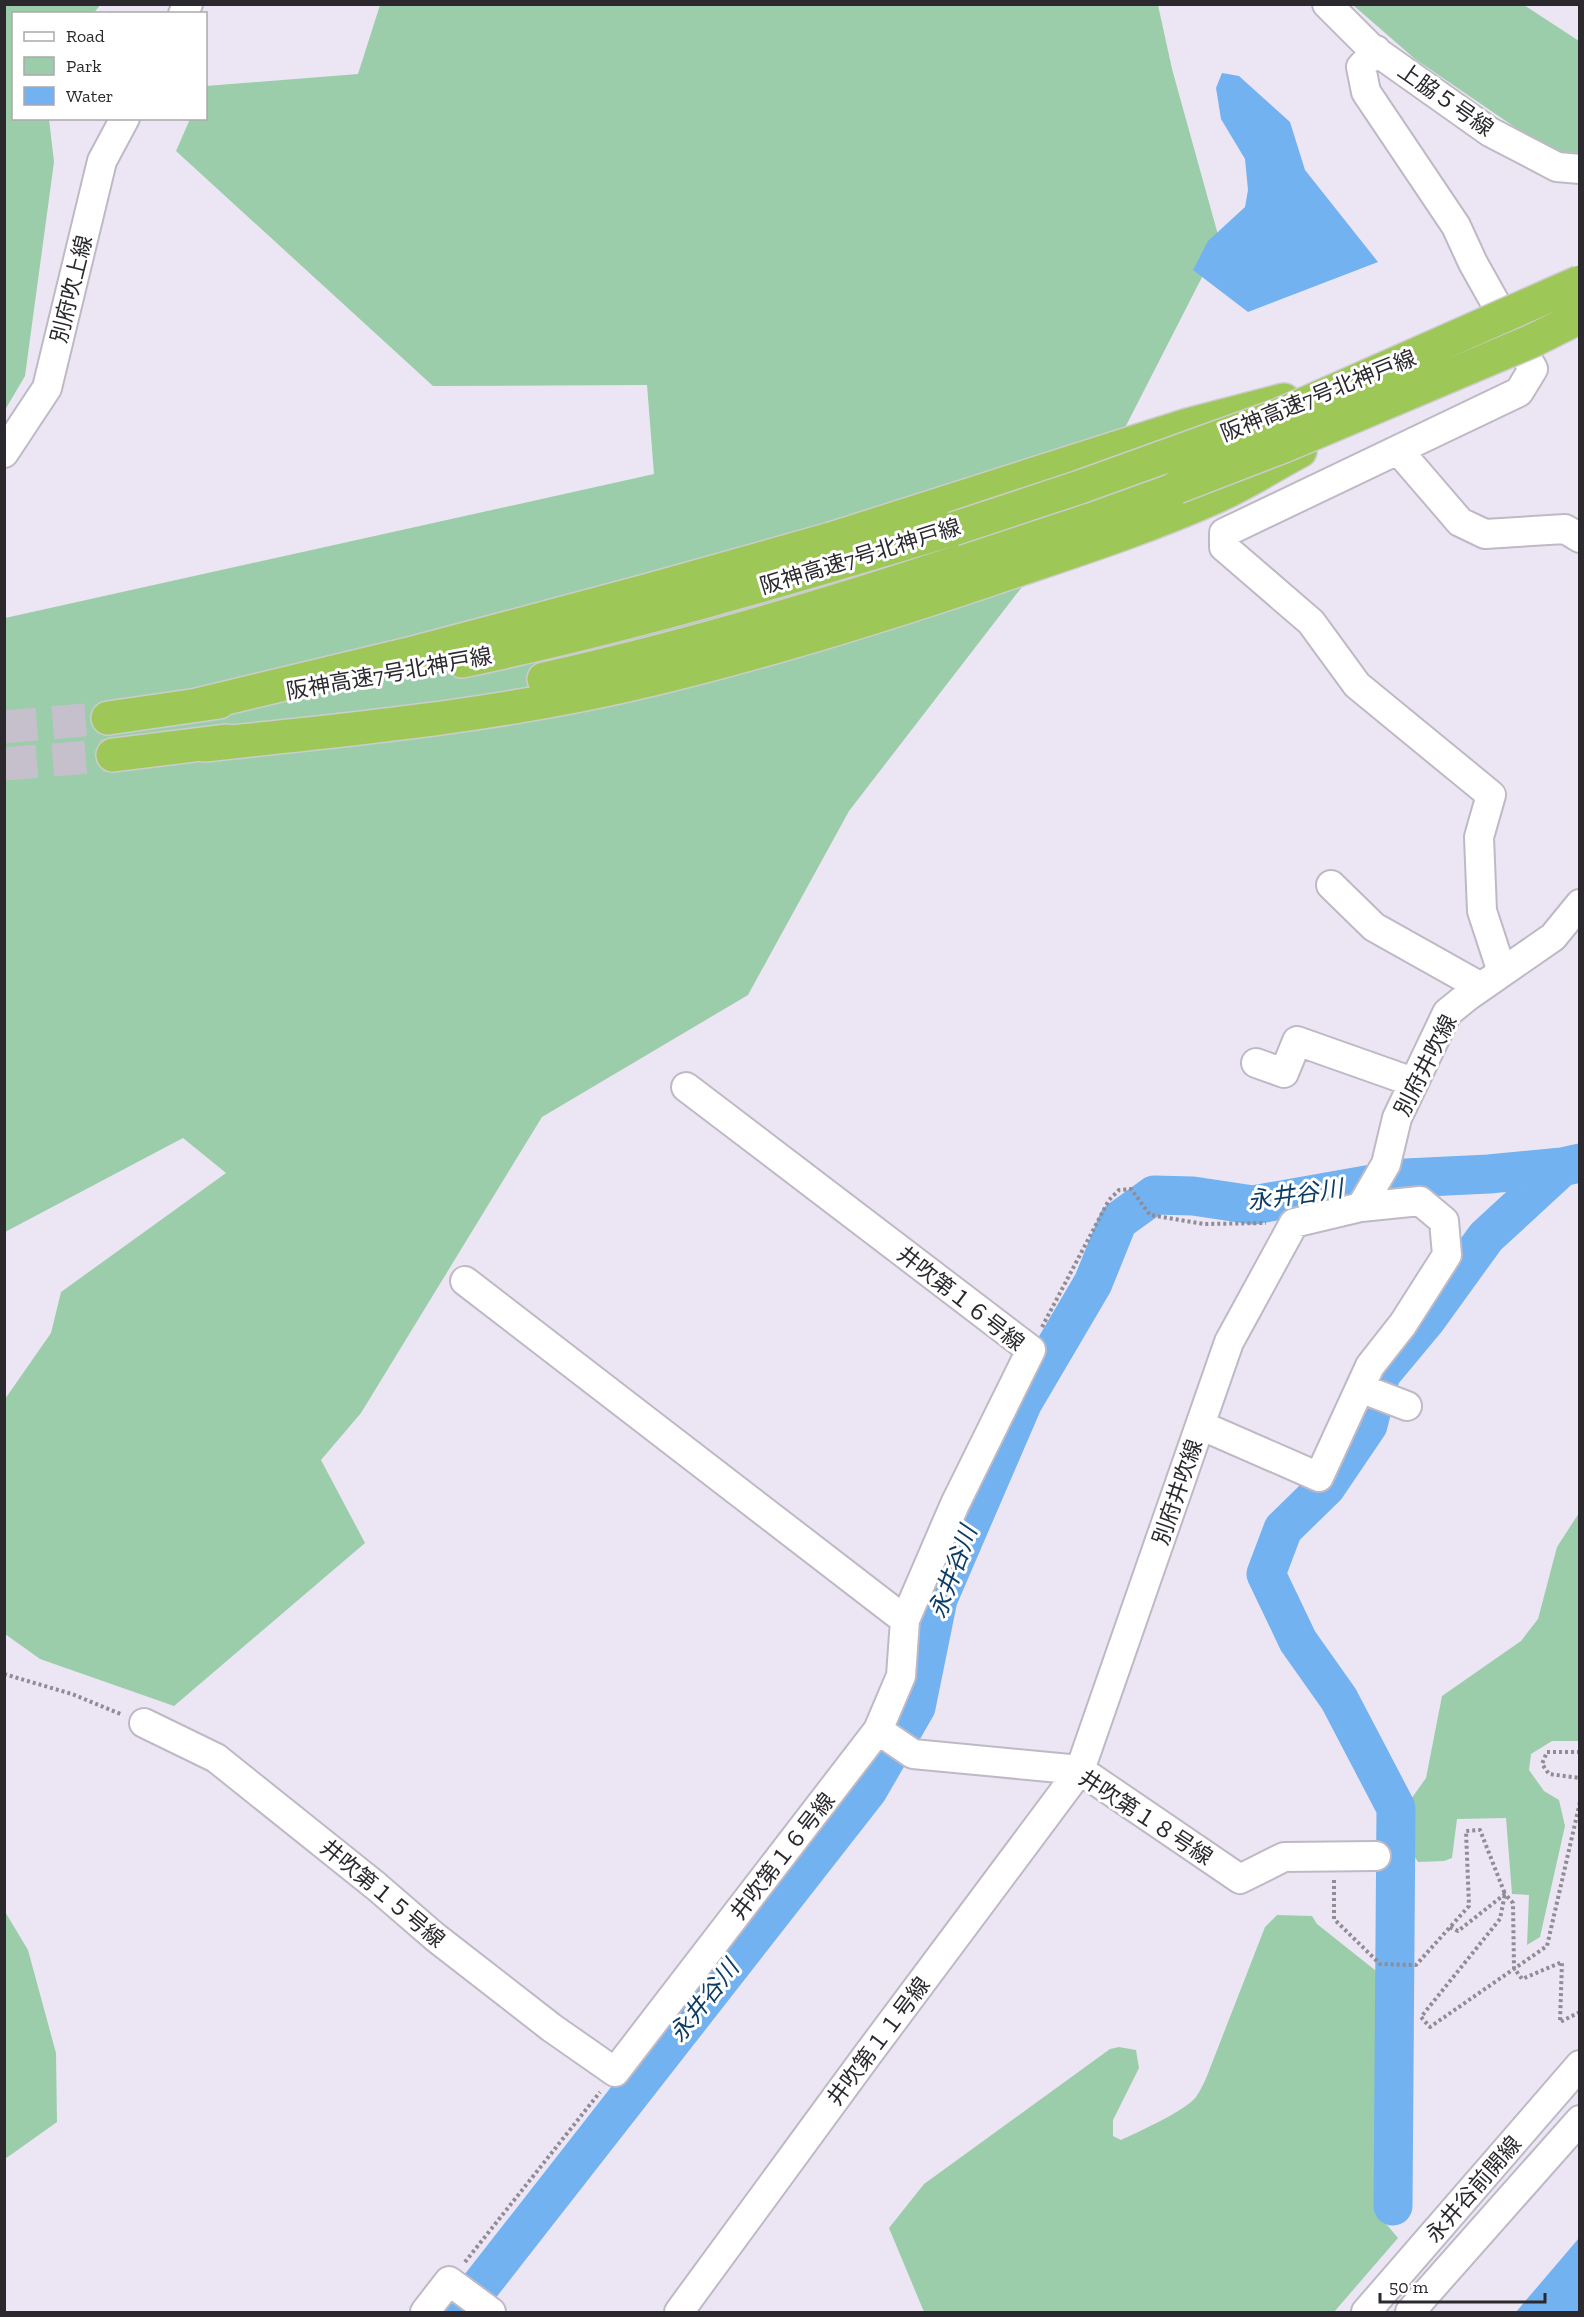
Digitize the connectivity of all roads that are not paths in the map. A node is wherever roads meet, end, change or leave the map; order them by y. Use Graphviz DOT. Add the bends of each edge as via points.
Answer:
graph roads {
  1 [pos="1328,4"];
  2 [pos="1376,51"];
  3 [pos="124,120"];
  4 [pos="1580,170"];
  5 [pos="1580,282"];
  6 [pos="1580,293"];
  7 [pos="1580,308"];
  8 [pos="1501,313"];
  9 [pos="1580,317"];
  10 [pos="1516,339"];
  11 [pos="1398,450"];
  12 [pos="4,453"];
  13 [pos="1580,538"];
  14 [pos="197,705"];
  15 [pos="108,718"];
  16 [pos="204,745"];
  17 [pos="113,755"];
  18 [pos="1331,885"];
  19 [pos="1580,904"];
  20 [pos="1491,979"];
  21 [pos="1256,1063"];
  22 [pos="1413,1082"];
  23 [pos="686,1087"];
  24 [pos="1361,1208"];
  25 [pos="465,1281"];
  26 [pos="1200,1425"];
  27 [pos="905,1620"];
  28 [pos="144,1723"];
  29 [pos="882,1733"];
  30 [pos="1080,1770"];
  31 [pos="1376,1856"];
  32 [pos="1580,2065"];
  33 [pos="615,2072"];
  34 [pos="1580,2120"];
  35 [pos="487,2310"];
  36 [pos="424,2313"];
  37 [pos="679,2313"];
  38 [pos="1366,2313"];
  39 [pos="1410,2313"];
  1 -- 2 [label="street, 上脇５号線"];
  2 -- 4 [label="street, 上脇５号線" via="1490,132 1557,167"];
  2 -- 8 [label="street" via="1361,67 1366,92 1456,226"];
  3 -- 12 [label="street, 別府吹上線" via="102,160 47,388"];
  5 -- 14 [label="highway, 阪神高速7号北神戸線, bridge" via="1277,416 953,529 690,607 563,640 435,667"];
  6 -- 14 [label="highway" via="1420,363 1188,425 831,539 417,652"];
  7 -- 16 [label="highway" via="1430,381 1218,496 1137,529 952,592 651,680 399,724"];
  9 -- 16 [label="highway, 阪神高速7号北神戸線, bridge" via="1297,441 1177,487 828,603 568,674 326,725"];
  10 -- 11 [label="street" via="1533,369 1520,392"];
  11 -- 13 [label="street" via="1460,522 1485,534 1565,530"];
  11 -- 20 [label="street" via="1224,533 1224,547 1311,622 1357,685 1491,795 1479,837 1482,911"];
  14 -- 15 [label="highway, 阪神高速7号北神戸線"];
  16 -- 17 [label="highway, 阪神高速7号北神戸線"];
  18 -- 20 [label="street" via="1374,927"];
  19 -- 20 [label="street, 別府井吹線" via="1553,937"];
  20 -- 22 [label="street, 別府井吹線" via="1447,1013"];
  21 -- 22 [label="street" via="1284,1073 1297,1041"];
  22 -- 24 [label="street, 別府井吹線" via="1397,1118 1386,1164"];
  23 -- 27 [label="street, 井吹第１６号線" via="1030,1350 955,1504"];
  24 -- 26 [label="street, 別府井吹線" via="1294,1223 1229,1342"];
  24 -- 26 [label="street" via="1420,1201 1444,1221 1447,1255 1403,1324 1370,1366 1381,1396 1319,1477"];
  25 -- 27 [label="street"];
  26 -- 30 [label="street, 別府井吹線"];
  27 -- 29 [label="street, 井吹第１６号線" via="901,1676"];
  28 -- 33 [label="street, 井吹第１５号線" via="216,1758 435,1937"];
  29 -- 30 [label="street, 井吹第１８号線" via="913,1754"];
  29 -- 33 [label="street, 井吹第１６号線"];
  30 -- 31 [label="street, 井吹第１８号線" via="1240,1879 1284,1857"];
  30 -- 37 [label="street, 井吹第１１号線"];
  32 -- 38 [label="street, 永井谷前開線"];
  34 -- 39 [label="street, 永井谷前開線"];
  35 -- 36 [label="street" via="454,2285"];
}
